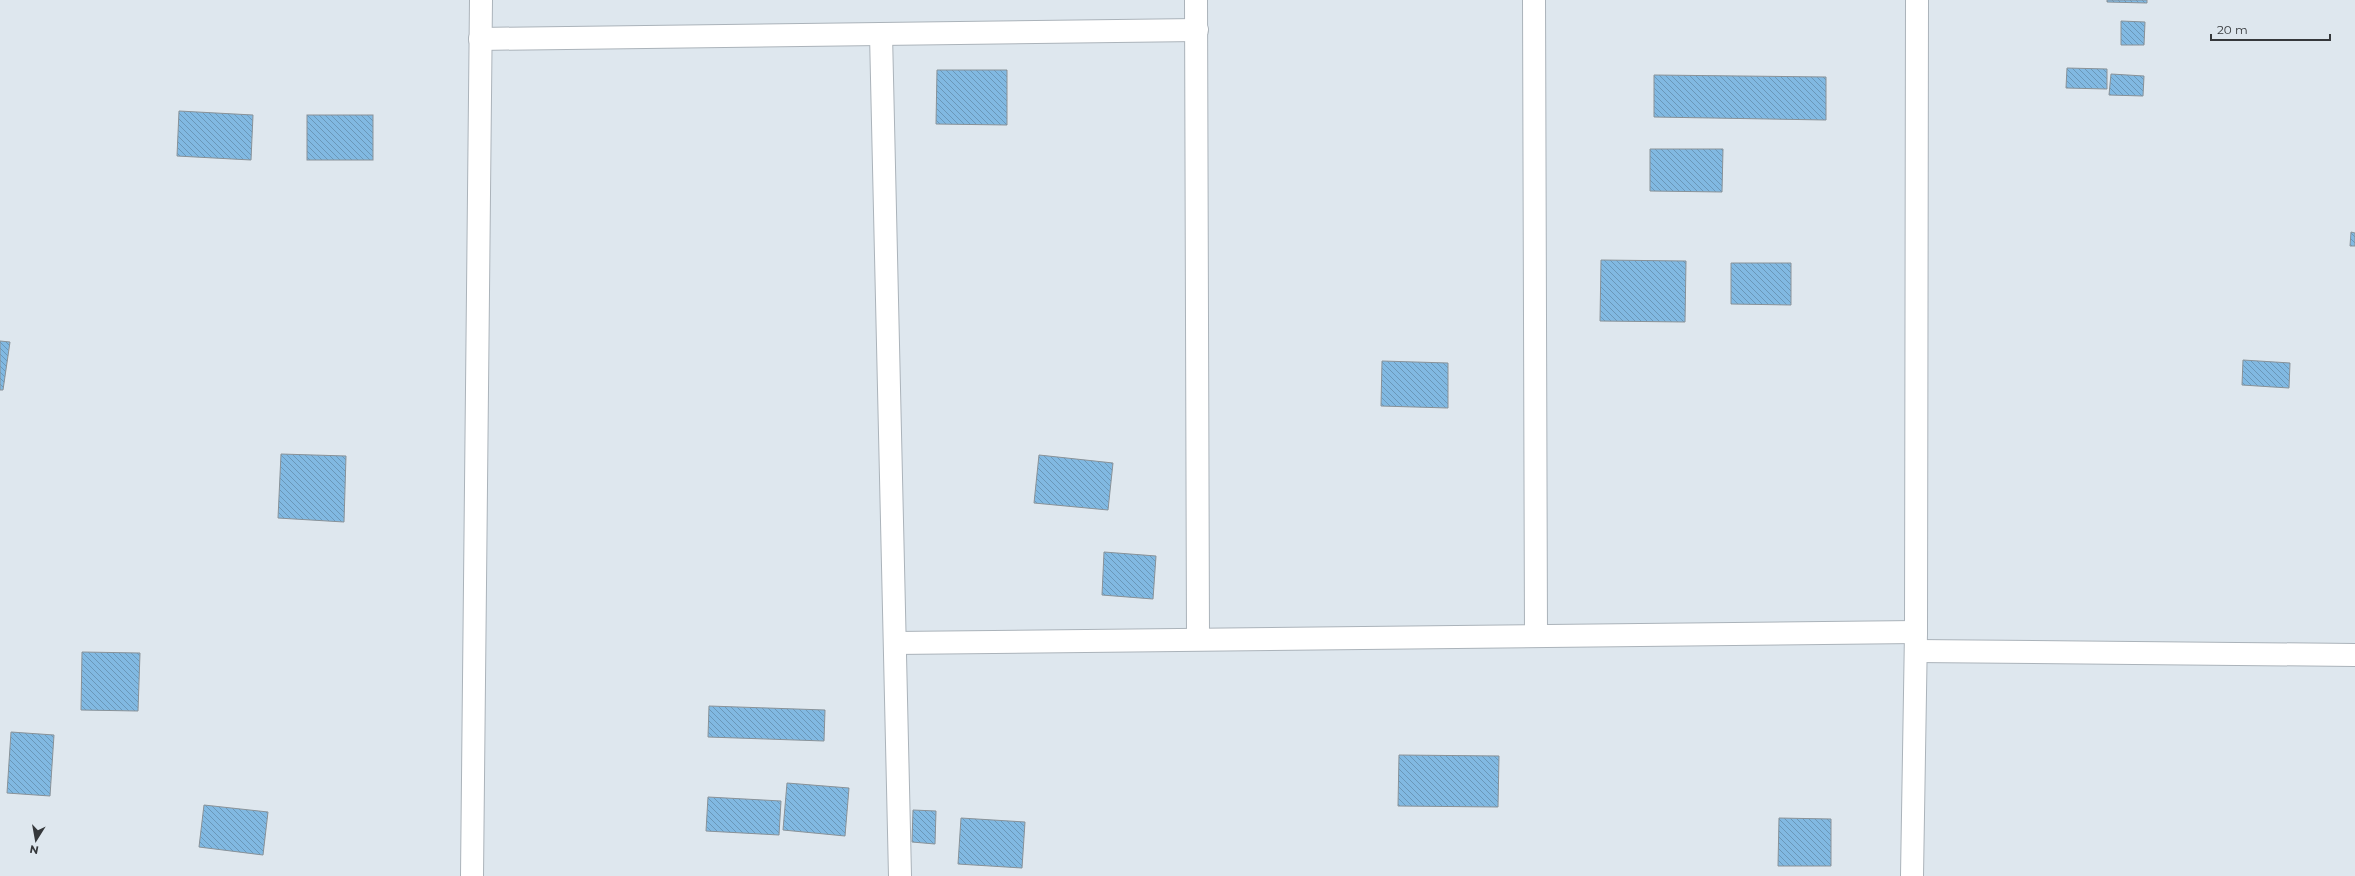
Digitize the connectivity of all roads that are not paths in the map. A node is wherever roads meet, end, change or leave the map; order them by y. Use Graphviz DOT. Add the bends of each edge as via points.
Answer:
graph roads {
  1 [pos="481,0"];
  2 [pos="1196,0"];
  3 [pos="1534,0"];
  4 [pos="1917,0"];
  5 [pos="1197,30"];
  6 [pos="881,34"];
  7 [pos="480,39"];
  8 [pos="1536,636"];
  9 [pos="1198,639"];
  10 [pos="1916,641"];
  11 [pos="895,643"];
  12 [pos="2355,655"];
  13 [pos="472,876"];
  14 [pos="900,876"];
  15 [pos="1912,876"];
  1 -- 7 [label="street"];
  2 -- 5 [label="street"];
  3 -- 8 [label="street"];
  4 -- 10 [label="street"];
  5 -- 6 [label="street"];
  5 -- 9 [label="street"];
  6 -- 7 [label="street"];
  6 -- 11 [label="street"];
  7 -- 13 [label="street"];
  8 -- 9 [label="street"];
  8 -- 10 [label="street"];
  9 -- 11 [label="street"];
  10 -- 12 [label="street"];
  10 -- 15 [label="street"];
  11 -- 14 [label="street"];
}
